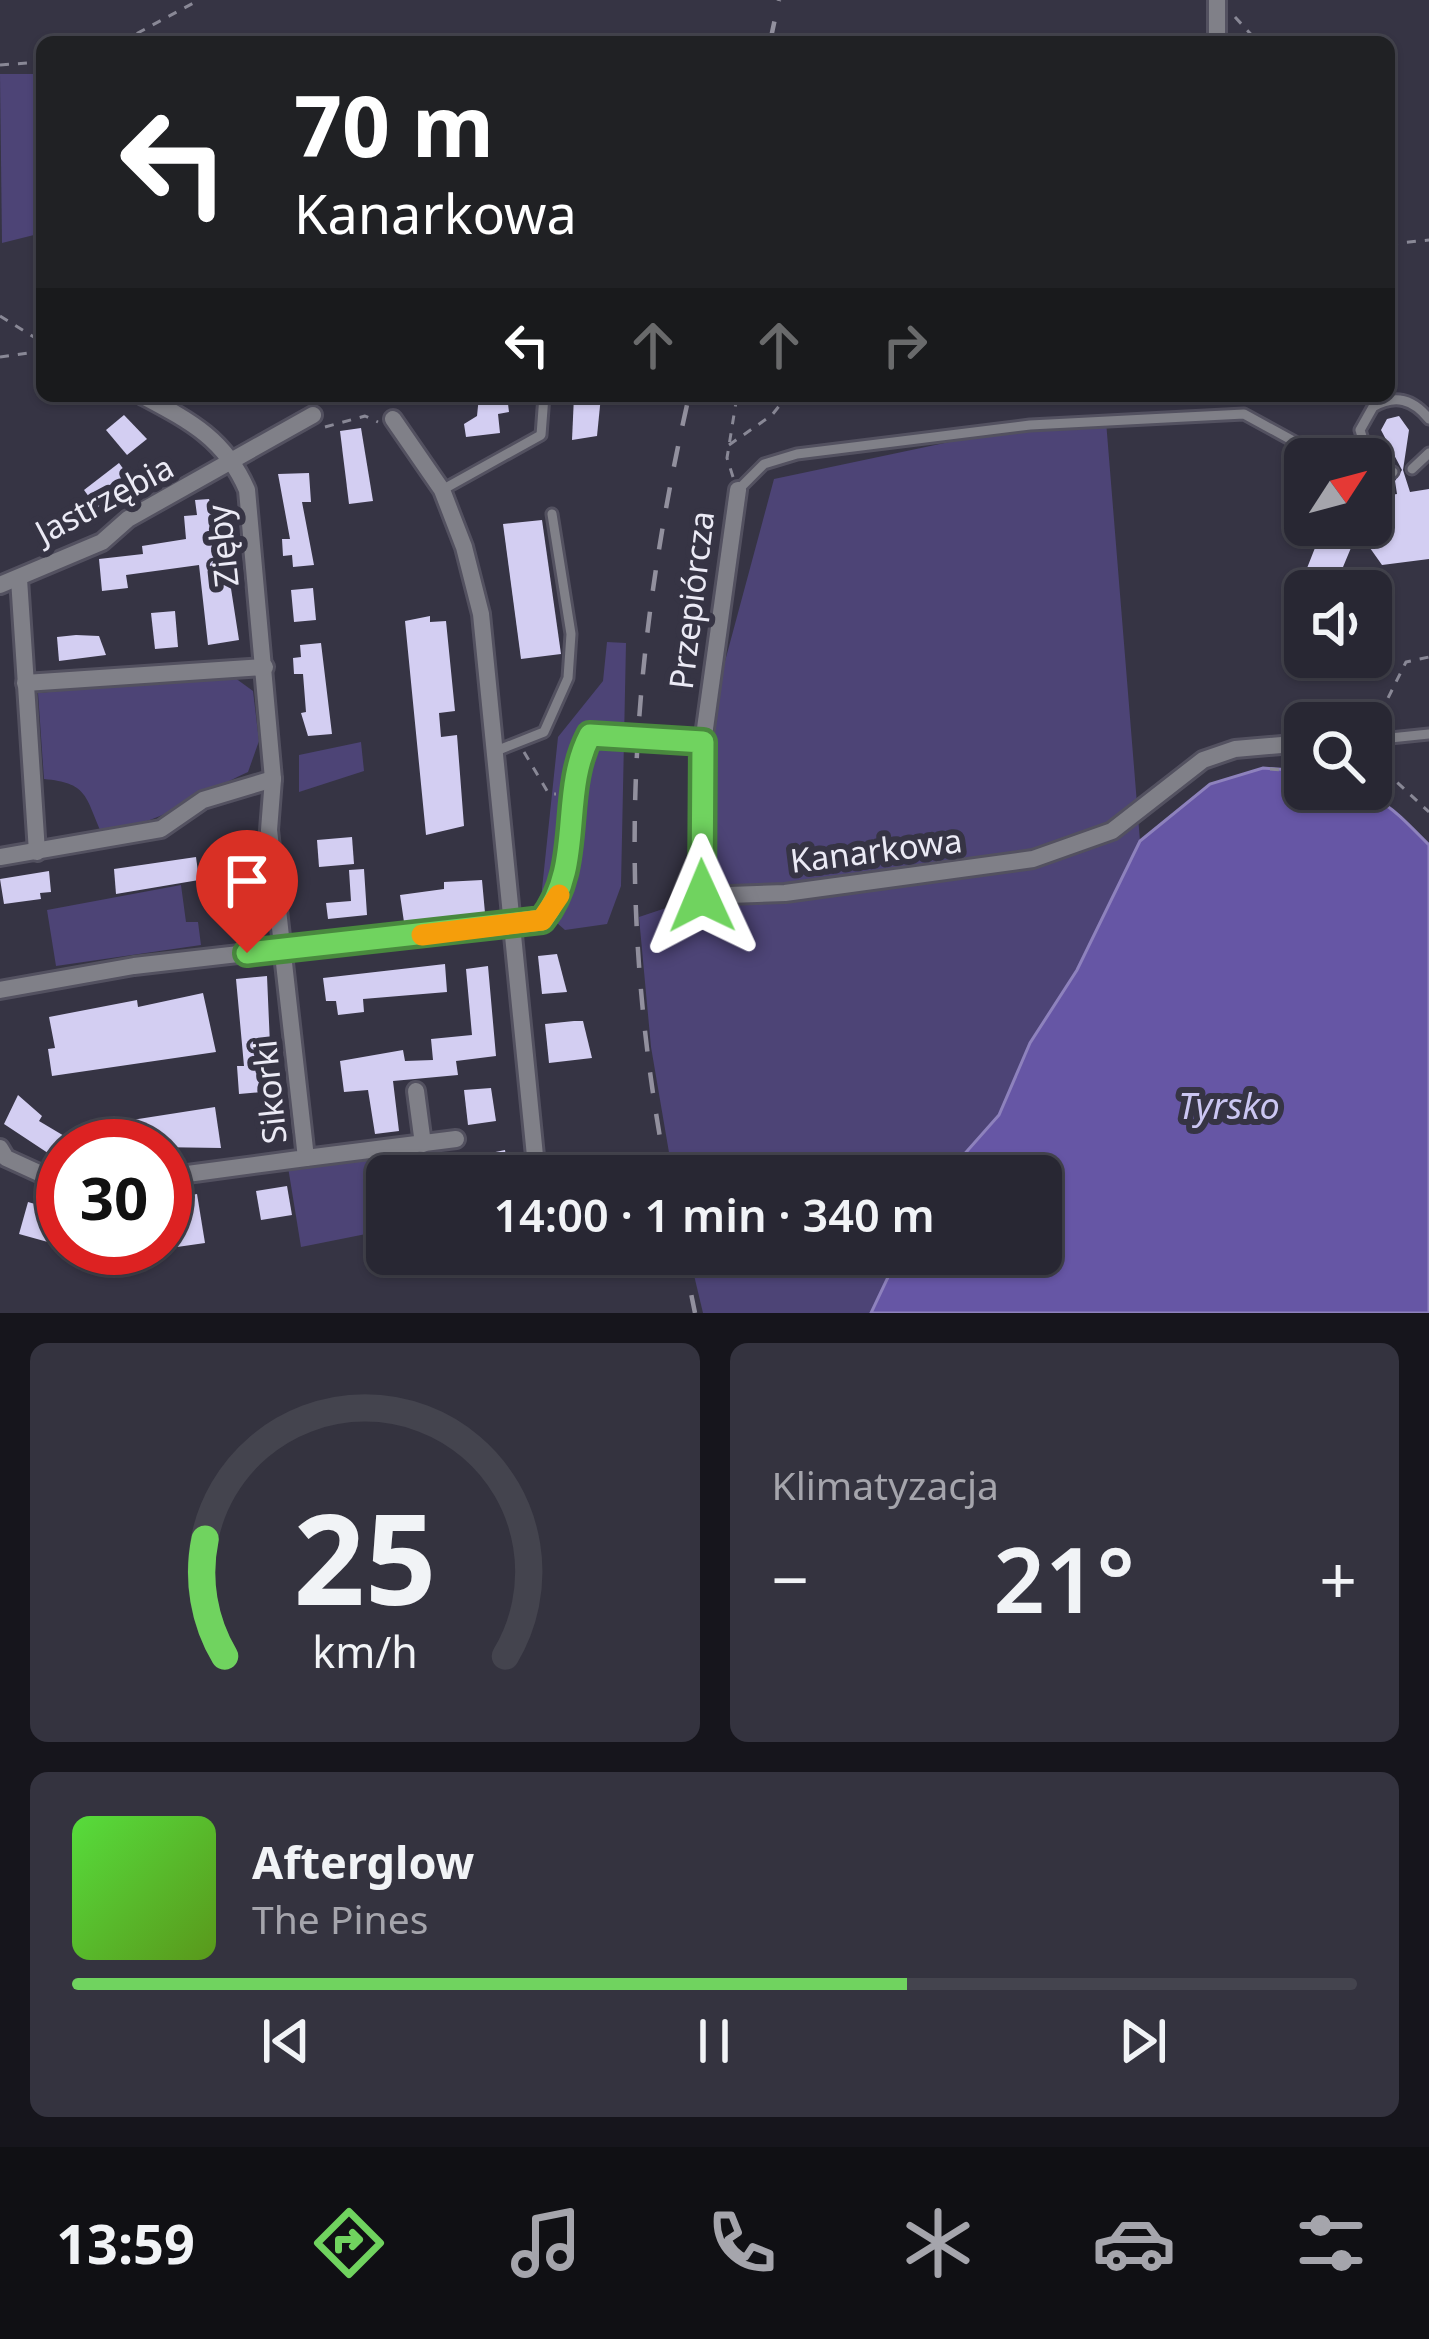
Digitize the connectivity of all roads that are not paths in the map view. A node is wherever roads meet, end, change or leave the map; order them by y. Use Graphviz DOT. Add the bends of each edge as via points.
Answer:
graph roads {
  1 [pos="1217,0"];
  2 [pos="1217,36"];
  3 [pos="1395,400"];
  4 [pos="154,402"];
  5 [pos="544,402"];
  6 [pos="1382,402"];
  7 [pos="310,417"];
  8 [pos="1429,419"];
  9 [pos="395,422"];
  10 [pos="1288,438"];
  11 [pos="1362,438"];
  12 [pos="1429,453"];
  13 [pos="236,463"];
  14 [pos="1412,469"];
  15 [pos="442,490"];
  16 [pos="738,490"];
  17 [pos="552,514"];
  18 [pos="19,579"];
  19 [pos="0,585"];
  20 [pos="265,667"];
  21 [pos="25,683"];
  22 [pos="1429,734"];
  23 [pos="1392,738"];
  24 [pos="703,742"];
  25 [pos="1284,745"];
  26 [pos="496,752"];
  27 [pos="273,779"];
  28 [pos="38,852"];
  29 [pos="0,856"];
  30 [pos="508,926"];
  31 [pos="285,949"];
  32 [pos="0,990"];
  33 [pos="416,1091"];
  34 [pos="456,1139"];
  35 [pos="424,1144"];
  36 [pos="0,1148"];
  37 [pos="535,1155"];
  38 [pos="306,1158"];
  39 [pos="36,1172"];
  40 [pos="192,1173"];
  1 -- 2 [label="street"];
  3 -- 8 [label="lane" via="1411,401"];
  4 -- 13 [label="street, Zięby" via="208,430"];
  5 -- 15 [label="lane" via="541,435"];
  6 -- 11 [label="lane" via="1366,415"];
  7 -- 13 [label="street, Jastrzębia"];
  9 -- 15 [label="street"];
  10 -- 16 [label="lane" via="1244,414 1030,425 797,454 764,464"];
  12 -- 14 [label="lane"];
  13 -- 18 [label="street, Jastrzębia" via="128,519 102,542"];
  13 -- 20 [label="street, Zięby" via="248,490"];
  15 -- 26 [label="street" via="481,614"];
  16 -- 24 [label="street, Przepiórcza"];
  17 -- 26 [label="lane" via="571,634 568,678 544,732"];
  18 -- 19 [label="street, Jastrzębia"];
  18 -- 21 [label="street"];
  20 -- 21 [label="street"];
  20 -- 27 [label="street, Zięby"];
  21 -- 28 [label="street"];
  22 -- 23 [label="lane"];
  24 -- 25 [label="street, Kanarkowa" via="702,896 1033,859 1112,831 1203,760"];
  24 -- 30 [label="street, bridge" via="590,735 574,766 558,901 542,920"];
  26 -- 30 [label="street"];
  27 -- 28 [label="street" via="203,800 161,830"];
  27 -- 31 [label="street, Zięby" via="269,830"];
  28 -- 29 [label="street"];
  30 -- 31 [label="street"];
  30 -- 37 [label="street"];
  31 -- 32 [label="street"];
  31 -- 38 [label="street, Sikorki"];
  33 -- 35 [label="street"];
  34 -- 35 [label="street, Sikorki"];
  35 -- 38 [label="street, Sikorki"];
  36 -- 39 [label="street"];
  38 -- 40 [label="street, Sikorki"];
}
